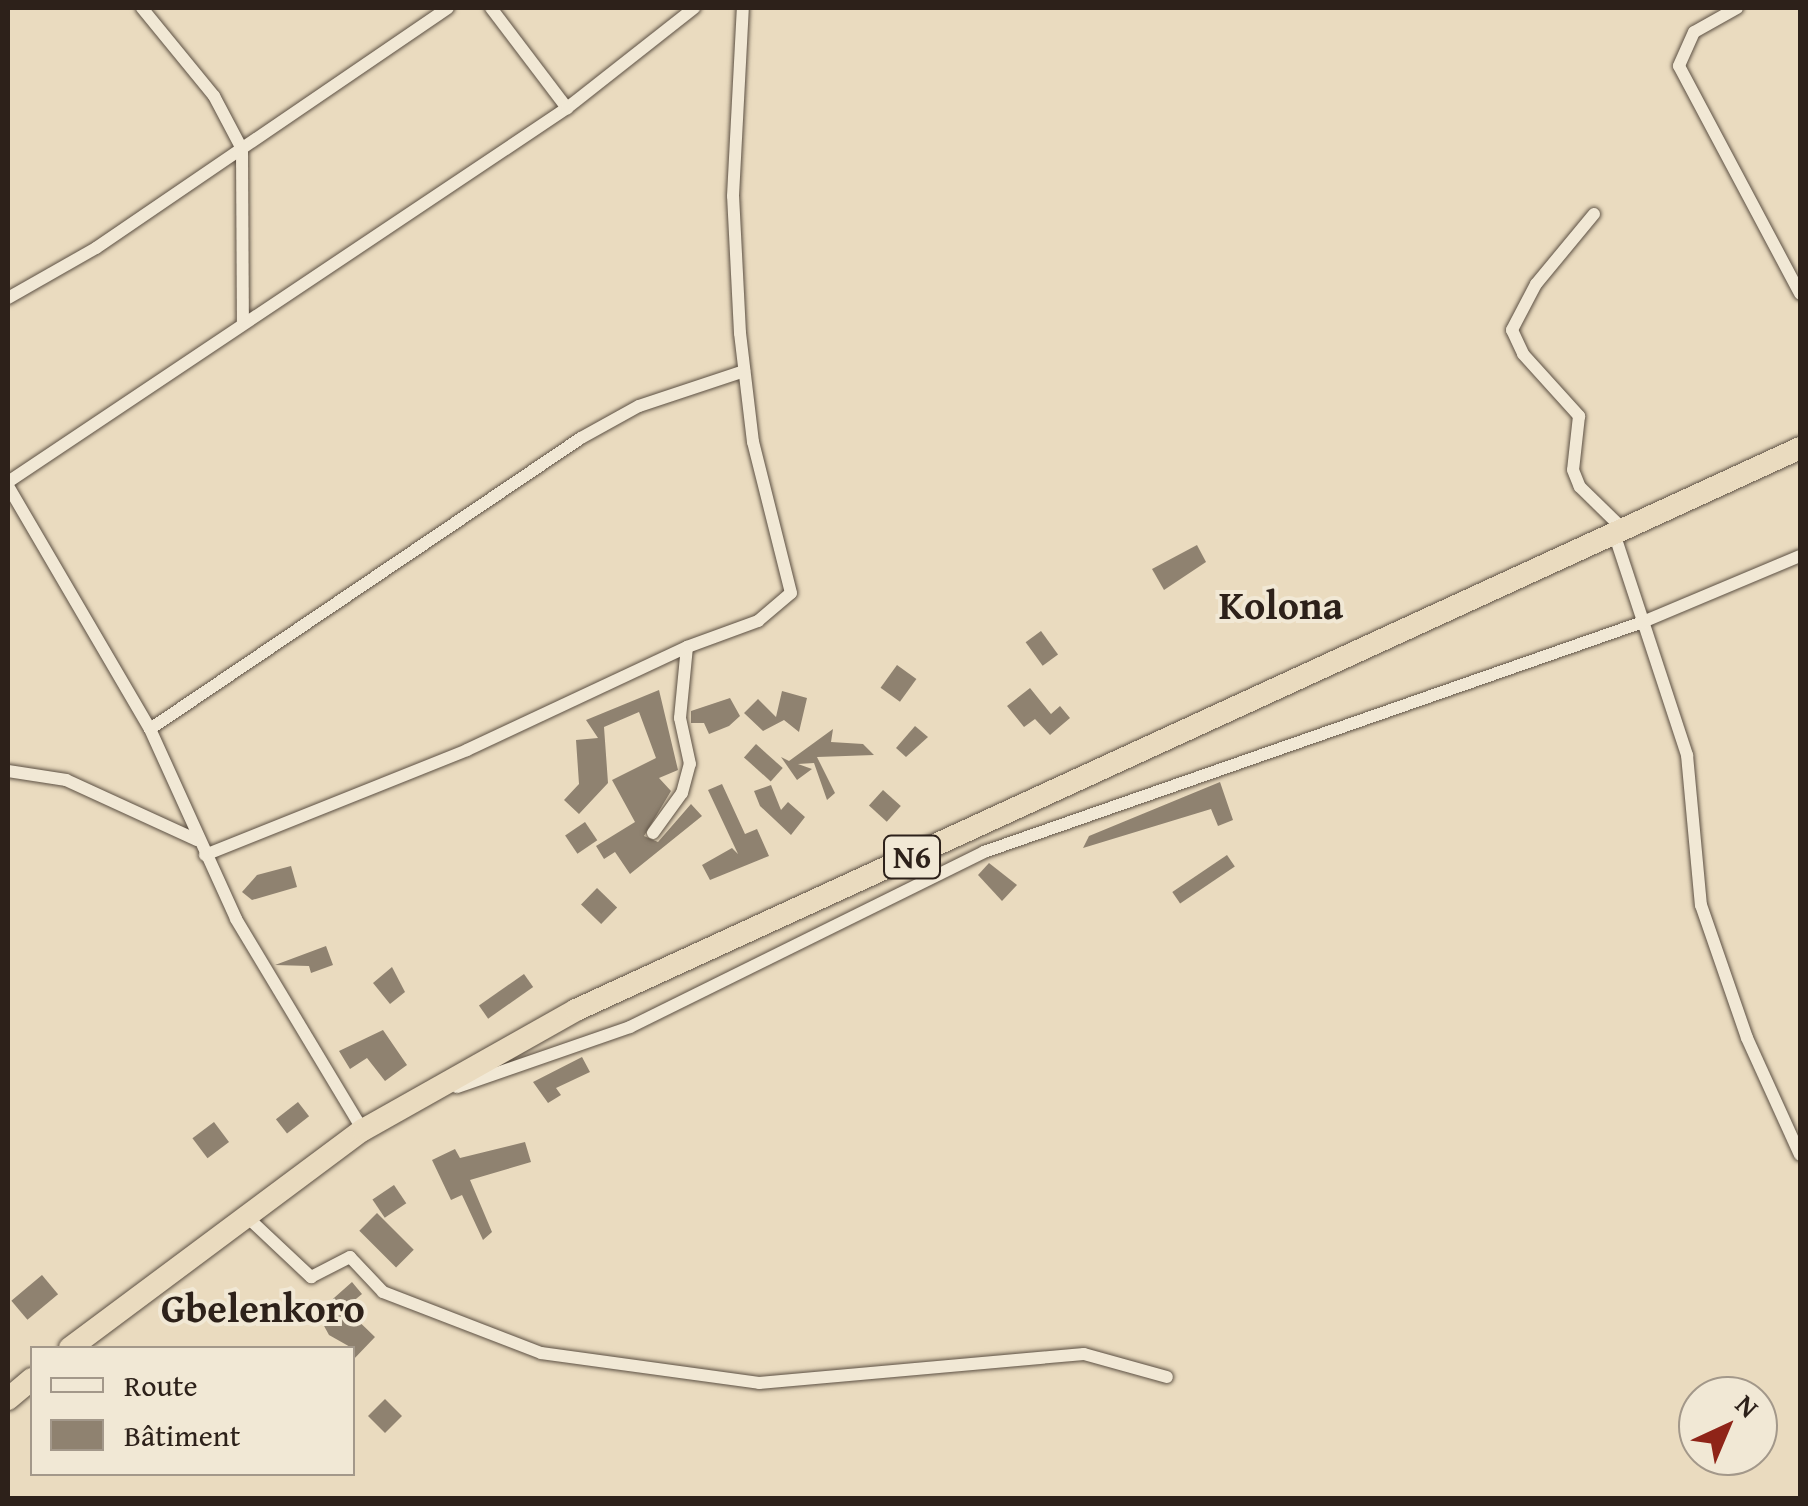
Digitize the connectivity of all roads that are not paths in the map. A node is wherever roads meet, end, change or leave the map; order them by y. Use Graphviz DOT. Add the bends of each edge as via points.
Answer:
graph roads {
  1 [pos="142,8"];
  2 [pos="448,8"];
  3 [pos="490,8"];
  4 [pos="694,8"];
  5 [pos="743,8"];
  6 [pos="1737,8"];
  7 [pos="567,108"];
  8 [pos="242,149"];
  9 [pos="1594,214"];
  10 [pos="1800,294"];
  11 [pos="8,298"];
  12 [pos="243,322"];
  13 [pos="744,372"];
  14 [pos="1800,448"];
  15 [pos="8,484"];
  16 [pos="1620,533"];
  17 [pos="1800,556"];
  18 [pos="1643,622"];
  19 [pos="687,646"];
  20 [pos="150,729"];
  21 [pos="8,771"];
  22 [pos="653,833"];
  23 [pos="197,840"];
  24 [pos="205,855"];
  25 [pos="398,1107"];
  26 [pos="363,1130"];
  27 [pos="1800,1155"];
  28 [pos="244,1214"];
  29 [pos="73,1346"];
  30 [pos="1167,1377"];
  31 [pos="30,1381"];
  32 [pos="8,1398"];
  1 -- 8 [label="street" via="214,96"];
  2 -- 8 [label="street"];
  3 -- 7 [label="street"];
  4 -- 7 [label="street"];
  5 -- 13 [label="street" via="733,196"];
  6 -- 10 [label="street" via="1694,32 1679,66"];
  7 -- 12 [label="street"];
  8 -- 11 [label="street"];
  8 -- 12 [label="street"];
  9 -- 16 [label="street" via="1536,284 1512,330 1578,416 1580,488"];
  12 -- 15 [label="street"];
  13 -- 19 [label="street" via="791,593 758,621"];
  13 -- 20 [label="street" via="639,406 581,438"];
  14 -- 16 [label="highway, N6"];
  15 -- 20 [label="street"];
  16 -- 18 [label="street"];
  16 -- 25 [label="highway, N6" via="576,1010"];
  17 -- 18 [label="street"];
  18 -- 25 [label="street" via="984,852 630,1027"];
  18 -- 27 [label="street" via="1687,755 1701,905 1747,1038"];
  19 -- 22 [label="street" via="680,718 690,764 682,793"];
  19 -- 24 [label="street" via="467,750"];
  20 -- 23 [label="street"];
  21 -- 23 [label="street" via="66,780"];
  23 -- 24 [label="street"];
  24 -- 26 [label="street"];
  25 -- 26 [label="highway, N6"];
  26 -- 28 [label="highway, N6"];
  28 -- 29 [label="highway, N6"];
  28 -- 30 [label="street" via="312,1278 350,1257 383,1292 540,1353 759,1384 1084,1354"];
  31 -- 32 [label="highway"];
}
